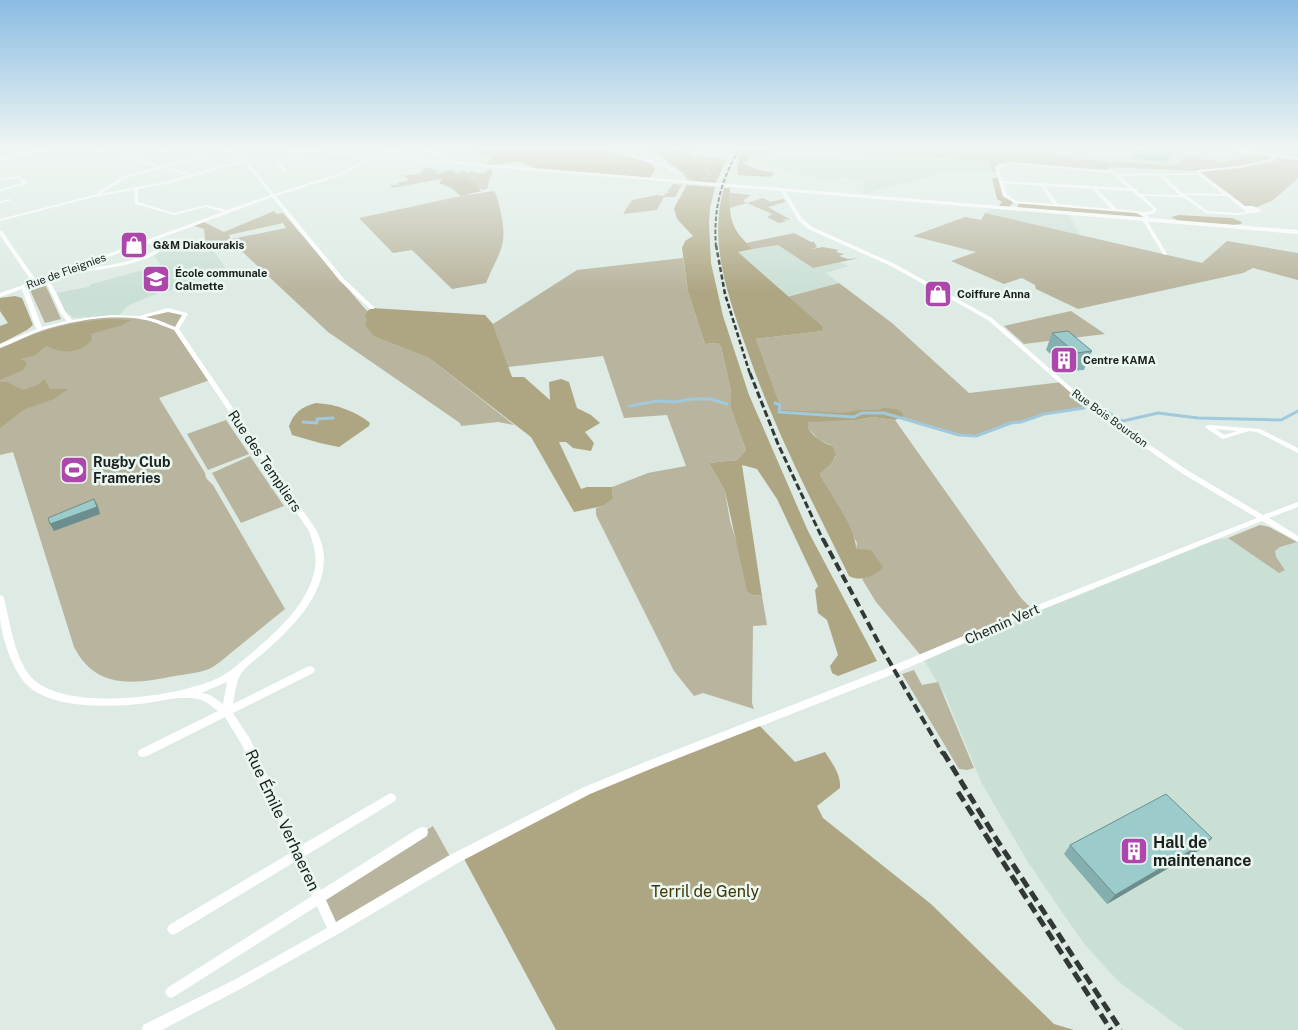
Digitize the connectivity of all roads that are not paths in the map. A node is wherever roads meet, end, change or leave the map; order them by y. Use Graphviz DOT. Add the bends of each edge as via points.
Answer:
graph roads {
  1 [pos="100,195"];
  2 [pos="136,195"];
  3 [pos="273,195"];
  4 [pos="786,195"];
  5 [pos="838,195"];
  6 [pos="1005,195"];
  7 [pos="1050,195"];
  8 [pos="1101,195"];
  9 [pos="1140,195"];
  10 [pos="1183,195"];
  11 [pos="1226,195"];
  12 [pos="94,196"];
  13 [pos="9,200"];
  14 [pos="0,202"];
  15 [pos="1058,206"];
  16 [pos="1244,207"];
  17 [pos="1115,210"];
  18 [pos="226,211"];
  19 [pos="1250,212"];
  20 [pos="1146,218"];
  21 [pos="0,220"];
  22 [pos="0,232"];
  23 [pos="1298,232"];
  24 [pos="147,242"];
  25 [pos="1166,254"];
  26 [pos="68,271"];
  27 [pos="47,279"];
  28 [pos="35,283"];
  29 [pos="24,286"];
  30 [pos="0,295"];
  31 [pos="372,308"];
  32 [pos="137,318"];
  33 [pos="70,321"];
  34 [pos="40,329"];
  35 [pos="176,329"];
  36 [pos="0,346"];
  37 [pos="1250,429"];
  38 [pos="1298,451"];
  39 [pos="1298,504"];
  40 [pos="1261,519"];
  41 [pos="1298,539"];
  42 [pos="0,598"];
  43 [pos="247,662"];
  44 [pos="310,670"];
  45 [pos="183,693"];
  46 [pos="227,712"];
  47 [pos="143,753"];
  48 [pos="391,798"];
  49 [pos="423,832"];
  50 [pos="298,853"];
  51 [pos="319,897"];
  52 [pos="173,929"];
  53 [pos="334,930"];
  54 [pos="171,992"];
  55 [pos="148,1030"];
  1 -- 12 [label="street"];
  2 -- 18 [label="street" via="136,203 170,213 180,214 207,206"];
  3 -- 18 [label="street, Rue de Fleignies"];
  3 -- 31 [label="street" via="342,280"];
  4 -- 40 [label="street, Rue Bois Bourdon" via="807,227 898,267 990,320 1086,403 1185,472"];
  5 -- 20 [label="main road"];
  6 -- 15 [label="street" via="1012,201"];
  7 -- 15 [label="street"];
  8 -- 17 [label="street"];
  9 -- 20 [label="street" via="1155,210"];
  10 -- 19 [label="street" via="1206,212"];
  11 -- 16 [label="street"];
  12 -- 21 [label="street"];
  13 -- 14 [label="street"];
  15 -- 17 [label="street"];
  16 -- 19 [label="street" via="1242,209"];
  16 -- 19 [label="street" via="1260,211"];
  17 -- 20 [label="street"];
  18 -- 24 [label="street, Rue de Fleignies"];
  20 -- 23 [label="main road"];
  20 -- 25 [label="street"];
  22 -- 28 [label="street"];
  24 -- 26 [label="street, Rue de Fleignies"];
  24 -- 26 [label="street" via="162,248 146,257 86,271"];
  26 -- 27 [label="street, Rue de Fleignies"];
  27 -- 28 [label="street, Rue de Fleignies"];
  27 -- 33 [label="street"];
  28 -- 29 [label="street, Rue de Fleignies"];
  29 -- 30 [label="street, Rue de Fleignies"];
  29 -- 34 [label="street"];
  32 -- 33 [label="street"];
  32 -- 35 [label="street" via="165,323"];
  32 -- 35 [label="street" via="168,310 185,314"];
  33 -- 34 [label="street"];
  34 -- 36 [label="street"];
  35 -- 43 [label="street, Rue des Templiers" via="318,541 319,567 312,590 298,615"];
  37 -- 37 [label="street" via="1223,437 1208,427 1225,428"];
  37 -- 38 [label="street" via="1263,432"];
  39 -- 40 [label="street, Chemin Vert"];
  40 -- 41 [label="street, Rue Bois Bourdon"];
  40 -- 53 [label="street, Chemin Vert" via="893,670 649,765 538,815 452,860"];
  42 -- 45 [label="street" via="20,667 30,682 39,688 68,699 101,702 130,702"];
  43 -- 45 [label="street, Rue des Templiers" via="219,682"];
  43 -- 46 [label="street" via="232,681"];
  44 -- 46 [label="street"];
  45 -- 46 [label="street, Rue Émile Verhaeren" via="208,698"];
  46 -- 47 [label="street"];
  46 -- 50 [label="street, Rue Émile Verhaeren" via="246,742"];
  48 -- 50 [label="street"];
  49 -- 51 [label="street"];
  50 -- 51 [label="street, Rue Émile Verhaeren"];
  50 -- 52 [label="street"];
  51 -- 53 [label="street, Rue Émile Verhaeren"];
  51 -- 54 [label="street"];
  53 -- 55 [label="street, Chemin Vert"];
}
